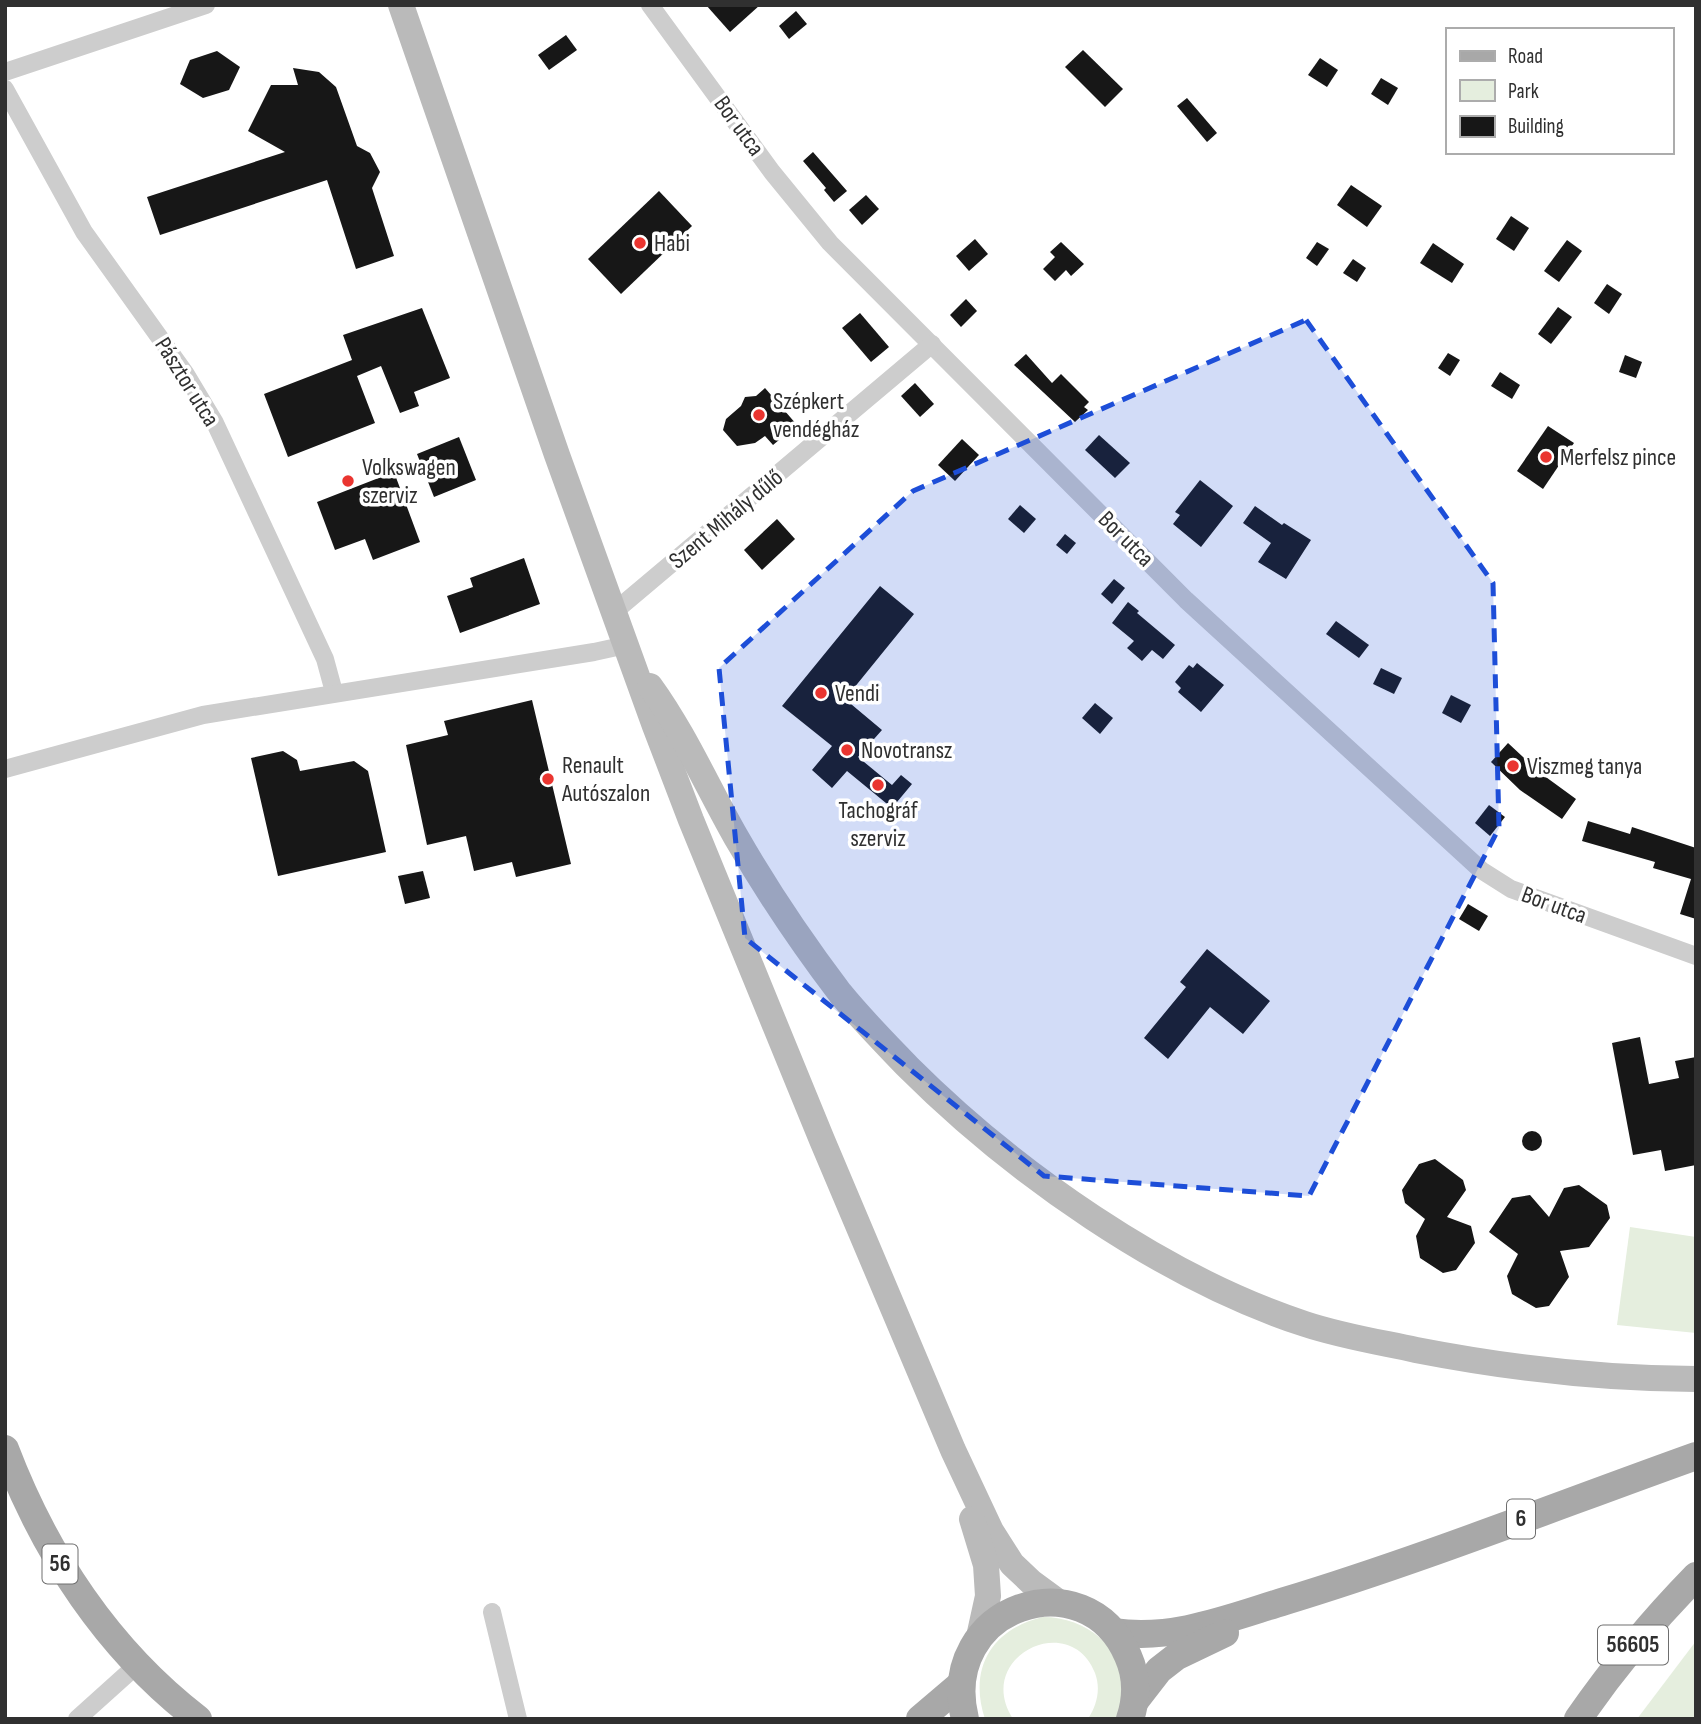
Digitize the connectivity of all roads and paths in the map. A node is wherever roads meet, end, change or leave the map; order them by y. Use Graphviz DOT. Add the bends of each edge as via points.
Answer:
graph roads {
  1 [pos="206,5"];
  2 [pos="401,5"];
  3 [pos="650,5"];
  4 [pos="5,72"];
  5 [pos="5,89"];
  6 [pos="932,344"];
  7 [pos="615,611"];
  8 [pos="629,653"];
  9 [pos="334,692"];
  10 [pos="5,769"];
  11 [pos="1696,956"];
  12 [pos="1696,1379"];
  13 [pos="5,1449"];
  14 [pos="953,1451"];
  15 [pos="1696,1456"];
  16 [pos="1696,1576"];
  17 [pos="1346,1581"];
  18 [pos="1061,1604"];
  19 [pos="492,1612"];
  20 [pos="1114,1632"];
  21 [pos="979,1637"];
  22 [pos="137,1665"];
  23 [pos="960,1685"];
  24 [pos="1133,1710"];
  25 [pos="77,1719"];
  26 [pos="198,1719"];
  27 [pos="518,1719"];
  28 [pos="920,1719"];
  29 [pos="965,1719"];
  30 [pos="1578,1719"];
  1 -- 4 [label="street"];
  2 -- 7 [label="street"];
  3 -- 6 [label="street, Bor utca" via="830,243"];
  5 -- 9 [label="street, Pásztor utca" via="84,232 185,373 215,423 325,659"];
  6 -- 7 [label="street, Szent Mihály dűlő"];
  6 -- 11 [label="street, Bor utca" via="1186,600 1481,870 1511,889"];
  7 -- 8 [label="street"];
  8 -- 9 [label="street" via="541,659"];
  8 -- 12 [label="street" via="673,717 777,905 842,996 942,1100 1067,1199 1142,1248 1224,1291 1306,1324 1489,1364 1575,1375"];
  8 -- 14 [label="street" via="701,846"];
  9 -- 10 [label="street" via="203,715"];
  13 -- 22 [label="main road, 56" via="59,1562"];
  14 -- 18 [label="street" via="1012,1564"];
  14 -- 21 [label="street" via="958,1482 986,1565 988,1596"];
  15 -- 17 [label="main road, 6"];
  16 -- 30 [label="main road, 56605" via="1609,1673"];
  17 -- 20 [label="main road, 6" via="1198,1627 1133,1635"];
  17 -- 24 [label="main road, 6" via="1177,1656 1159,1670"];
  18 -- 20 [label="main road, 6" via="1096,1616"];
  18 -- 21 [label="main road, 6" via="1024,1606 999,1618"];
  19 -- 27 [label="street"];
  20 -- 24 [label="main road, 6" via="1132,1664"];
  21 -- 23 [label="main road, 6" via="966,1660"];
  22 -- 25 [label="street"];
  22 -- 26 [label="main road, 56"];
  23 -- 28 [label="main road"];
  23 -- 29 [label="main road, 6"];
}
